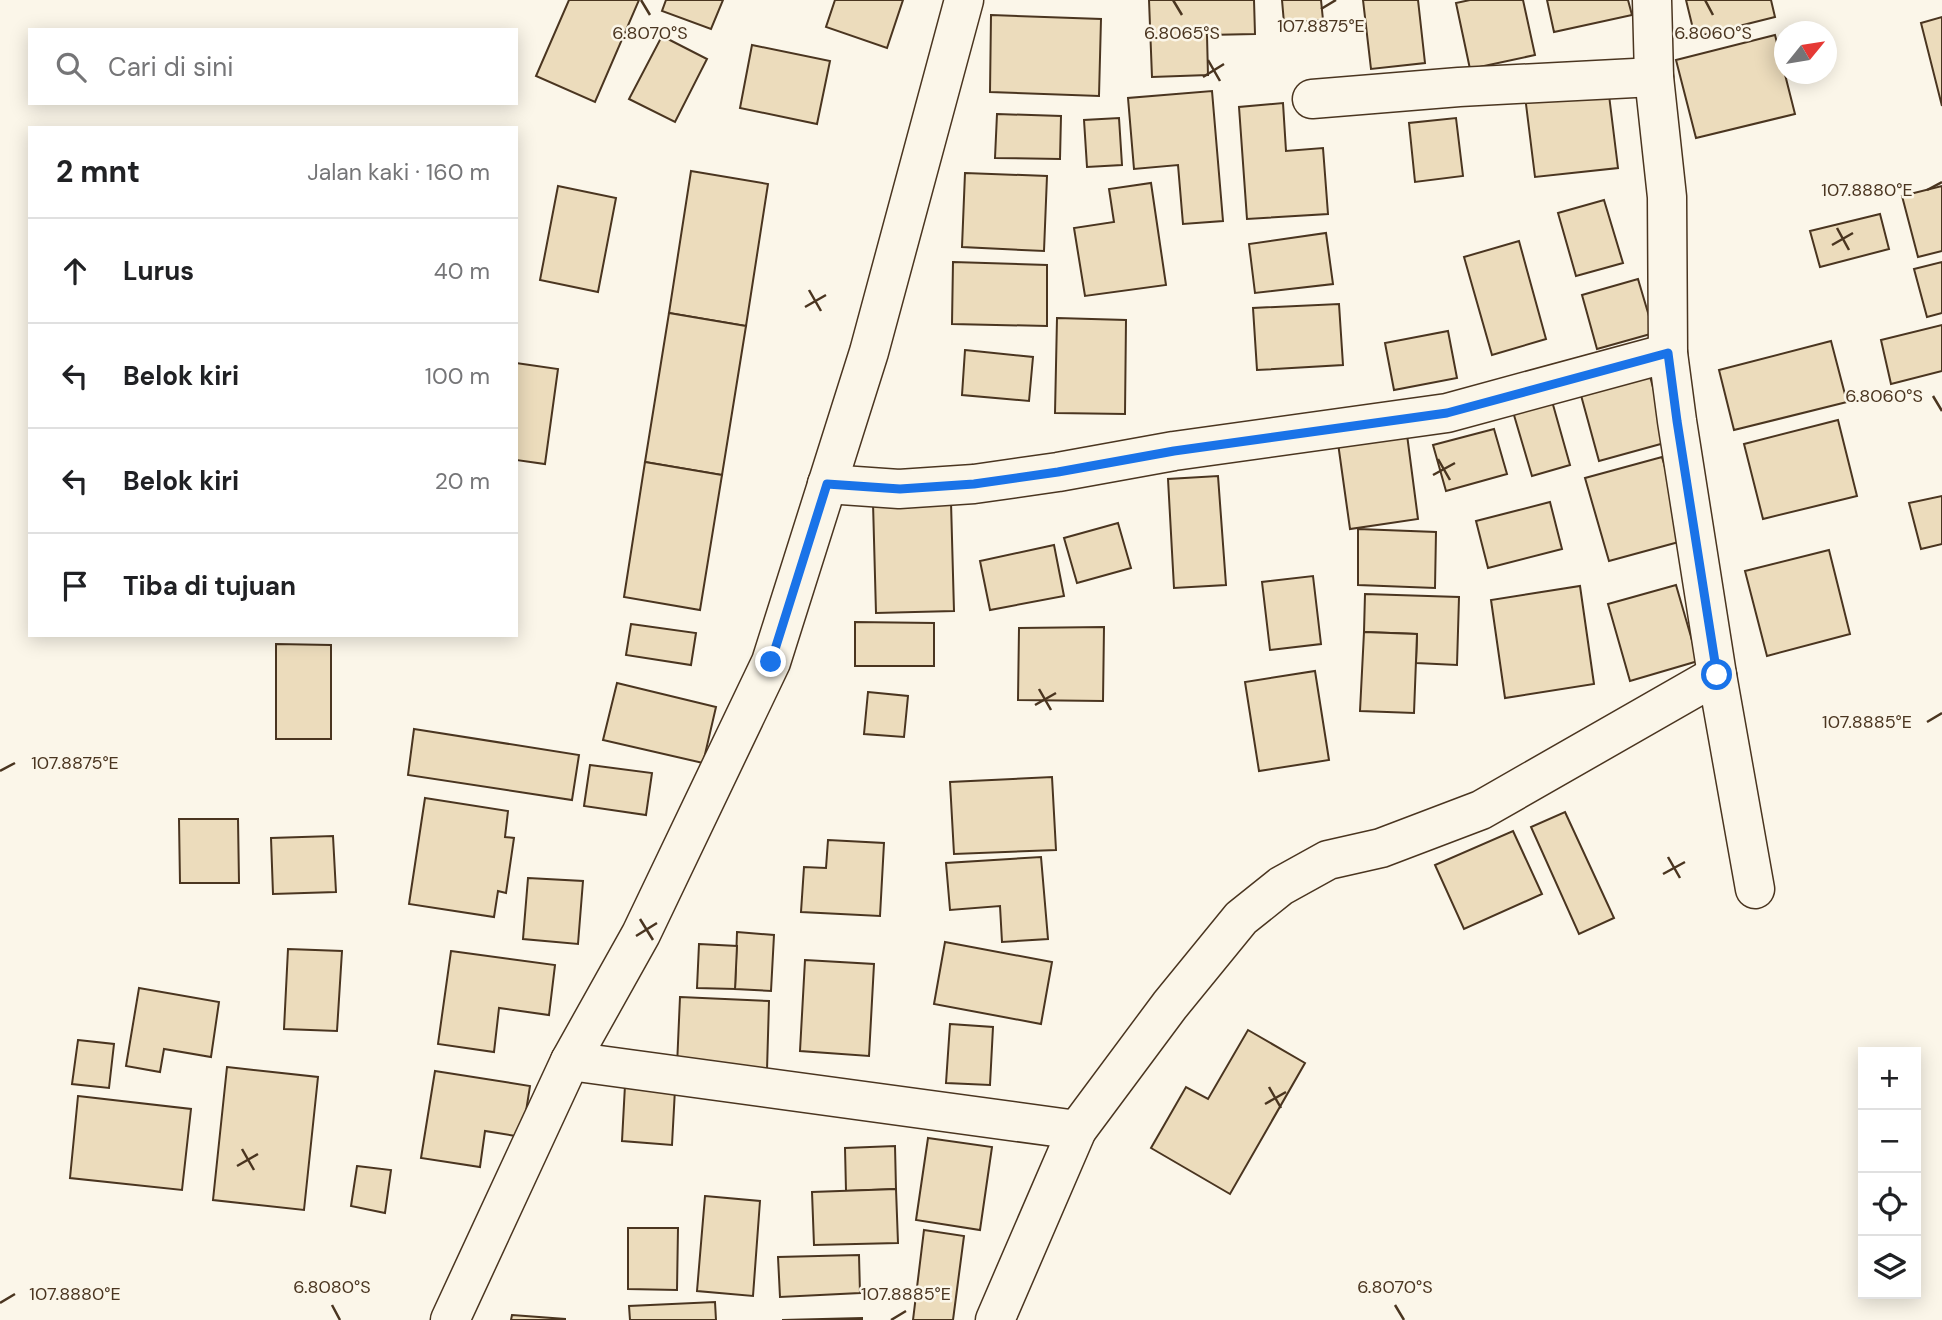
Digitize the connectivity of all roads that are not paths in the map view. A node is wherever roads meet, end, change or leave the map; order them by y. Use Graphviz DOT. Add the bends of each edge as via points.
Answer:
graph roads {
  1 [pos="964,0"];
  2 [pos="1652,0"];
  3 [pos="1654,77"];
  4 [pos="1312,99"];
  5 [pos="1668,353"];
  6 [pos="827,484"];
  7 [pos="1717,675"];
  8 [pos="1755,889"];
  9 [pos="570,1061"];
  10 [pos="1077,1130"];
  11 [pos="450,1320"];
  12 [pos="995,1320"];
  1 -- 6 [label="street" via="869,352"];
  2 -- 3 [label="street"];
  3 -- 4 [label="street"];
  3 -- 5 [label="street" via="1667,197"];
  5 -- 6 [label="street" via="1447,413 974,484 900,489"];
  5 -- 7 [label="street"];
  6 -- 9 [label="street" via="771,662 641,934"];
  7 -- 8 [label="street"];
  7 -- 10 [label="street" via="1481,810 1381,848 1328,860 1281,886 1233,927"];
  9 -- 10 [label="street"];
  9 -- 11 [label="street"];
  10 -- 12 [label="street"];
}
